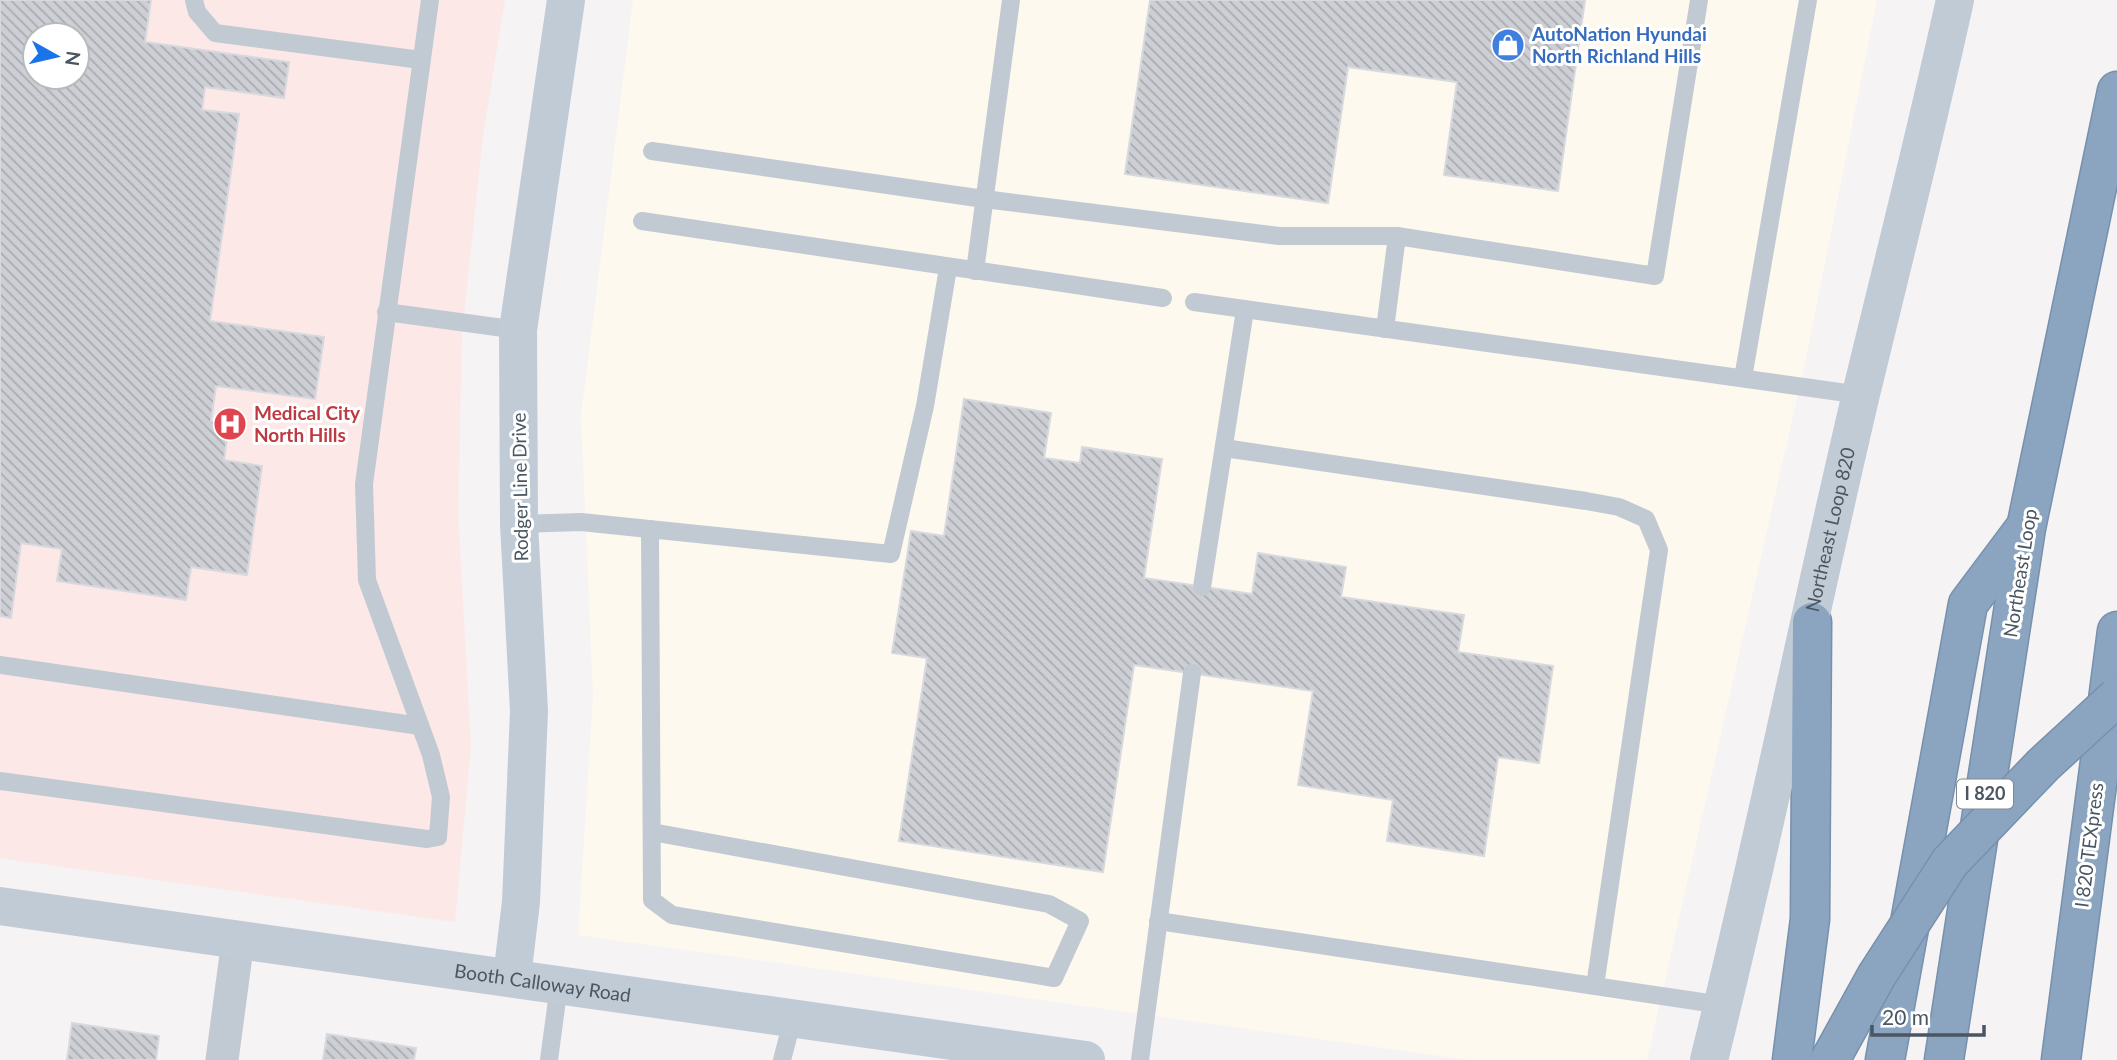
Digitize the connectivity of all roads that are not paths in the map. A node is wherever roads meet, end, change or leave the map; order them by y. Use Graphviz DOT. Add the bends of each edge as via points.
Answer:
graph roads {
  1 [pos="194,0"];
  2 [pos="430,0"];
  3 [pos="566,0"];
  4 [pos="1011,0"];
  5 [pos="1699,0"];
  6 [pos="1808,0"];
  7 [pos="1955,0"];
  8 [pos="421,60"];
  9 [pos="2117,91"];
  10 [pos="652,151"];
  11 [pos="984,199"];
  12 [pos="642,221"];
  13 [pos="1397,236"];
  14 [pos="948,268"];
  15 [pos="975,271"];
  16 [pos="1163,298"];
  17 [pos="1194,302"];
  18 [pos="1245,310"];
  19 [pos="386,312"];
  20 [pos="1385,329"];
  21 [pos="518,330"];
  22 [pos="1743,378"];
  23 [pos="1861,395"];
  24 [pos="1224,448"];
  25 [pos="519,524"];
  26 [pos="2026,528"];
  27 [pos="650,529"];
  28 [pos="1202,587"];
  29 [pos="1811,622"];
  30 [pos="2117,631"];
  31 [pos="0,665"];
  32 [pos="1192,673"];
  33 [pos="2117,697"];
  34 [pos="420,726"];
  35 [pos="0,781"];
  36 [pos="652,832"];
  37 [pos="0,906"];
  38 [pos="1158,921"];
  39 [pos="238,940"];
  40 [pos="512,977"];
  41 [pos="559,985"];
  42 [pos="1595,986"];
  43 [pos="1722,1005"];
  44 [pos="793,1018"];
  45 [pos="222,1060"];
  46 [pos="549,1060"];
  47 [pos="782,1060"];
  48 [pos="1086,1060"];
  49 [pos="1139,1060"];
  50 [pos="1709,1060"];
  51 [pos="1792,1060"];
  52 [pos="1830,1060"];
  53 [pos="1885,1060"];
  54 [pos="1944,1060"];
  55 [pos="2061,1060"];
  1 -- 8 [label="lane" via="197,12 215,33"];
  2 -- 8 [label="lane"];
  3 -- 21 [label="street, Rodger Line Drive"];
  4 -- 11 [label="lane"];
  5 -- 13 [label="lane" via="1655,276"];
  6 -- 22 [label="lane"];
  7 -- 23 [label="street, Northeast Loop 820"];
  8 -- 19 [label="lane"];
  9 -- 26 [label="highway, Northeast Loop / I 820"];
  10 -- 11 [label="lane"];
  11 -- 13 [label="lane" via="1279,236"];
  11 -- 15 [label="lane"];
  12 -- 14 [label="lane"];
  13 -- 20 [label="lane"];
  14 -- 15 [label="lane"];
  14 -- 27 [label="lane" via="925,406 891,554"];
  15 -- 16 [label="lane"];
  17 -- 18 [label="lane"];
  18 -- 20 [label="lane"];
  18 -- 24 [label="lane"];
  19 -- 21 [label="lane"];
  19 -- 34 [label="lane" via="364,484 367,580"];
  20 -- 22 [label="lane"];
  21 -- 25 [label="street, Rodger Line Drive"];
  22 -- 23 [label="lane"];
  23 -- 29 [label="street, Northeast Loop 820"];
  24 -- 28 [label="lane"];
  24 -- 42 [label="lane" via="1586,501 1619,507 1646,519 1658,550"];
  25 -- 27 [label="lane" via="582,522"];
  25 -- 40 [label="street, Rodger Line Drive" via="529,711 521,902"];
  26 -- 53 [label="highway" via="1968,604"];
  26 -- 54 [label="highway, Northeast Loop / I 820"];
  27 -- 36 [label="lane"];
  29 -- 43 [label="street, Northeast Loop 820"];
  29 -- 51 [label="highway" via="1810,919"];
  30 -- 55 [label="highway, I 820 TEXpress"];
  31 -- 34 [label="lane"];
  32 -- 38 [label="lane"];
  33 -- 52 [label="highway, bridge" via="2043,765 1950,862 1877,975"];
  34 -- 35 [label="lane" via="441,797 438,836 427,839"];
  36 -- 36 [label="lane" via="652,900 672,915 1054,978 1080,921 1049,904"];
  37 -- 39 [label="street, Booth Calloway Road"];
  38 -- 42 [label="lane"];
  38 -- 49 [label="lane"];
  39 -- 40 [label="street, Booth Calloway Road"];
  39 -- 45 [label="street"];
  40 -- 41 [label="street, Booth Calloway Road"];
  41 -- 44 [label="street, Booth Calloway Road"];
  41 -- 46 [label="lane"];
  42 -- 43 [label="lane"];
  43 -- 50 [label="street, Northeast Loop 820"];
  44 -- 47 [label="lane"];
  44 -- 48 [label="street, Booth Calloway Road"];
}
